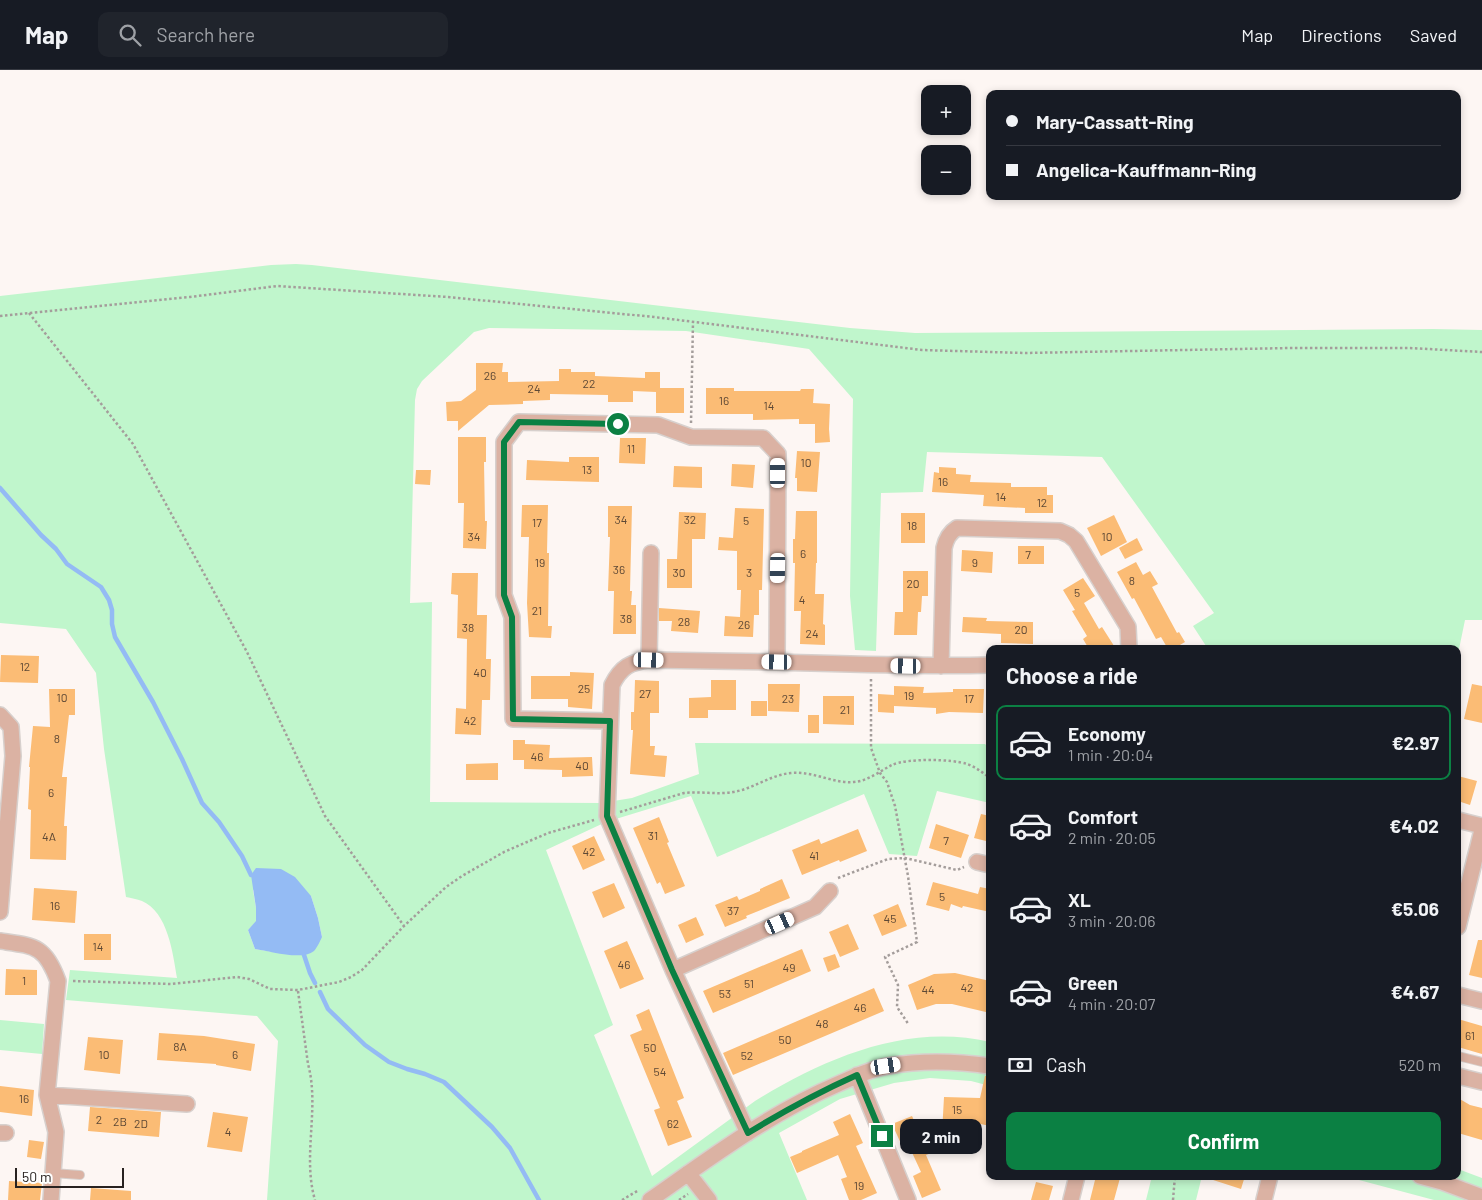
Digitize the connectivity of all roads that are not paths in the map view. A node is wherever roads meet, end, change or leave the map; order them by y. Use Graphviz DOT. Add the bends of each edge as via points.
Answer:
graph roads {
  1 [pos="651,553"];
  2 [pos="1129,645"];
  3 [pos="649,660"];
  4 [pos="777,662"];
  5 [pos="986,665"];
  6 [pos="941,666"];
  7 [pos="0,715"];
  8 [pos="610,721"];
  9 [pos="1461,821"];
  10 [pos="1482,828"];
  11 [pos="830,891"];
  12 [pos="0,912"];
  13 [pos="1461,915"];
  14 [pos="0,941"];
  15 [pos="672,970"];
  16 [pos="1461,996"];
  17 [pos="1482,1001"];
  18 [pos="1461,1057"];
  19 [pos="1482,1062"];
  20 [pos="986,1065"];
  21 [pos="857,1075"];
  22 [pos="1461,1077"];
  23 [pos="1482,1082"];
  24 [pos="47,1094"];
  25 [pos="187,1104"];
  26 [pos="748,1133"];
  27 [pos="53,1173"];
  28 [pos="688,1173"];
  29 [pos="80,1175"];
  30 [pos="1075,1180"];
  31 [pos="1269,1180"];
  32 [pos="1435,1180"];
  33 [pos="1482,1197"];
  34 [pos="51,1200"];
  35 [pos="650,1200"];
  36 [pos="709,1200"];
  37 [pos="908,1200"];
  38 [pos="1071,1200"];
  39 [pos="1264,1200"];
  1 -- 3 [label="street"];
  2 -- 6 [label="street" via="1128,627 1076,541 1068,535 1060,531 957,528 951,532 944,548"];
  3 -- 4 [label="street"];
  3 -- 8 [label="street" via="639,661 618,673 612,685"];
  4 -- 6 [label="street"];
  4 -- 8 [label="street" via="778,454 763,438 691,437 658,425 519,422 504,442 504,595 512,617 513,719"];
  5 -- 6 [label="street"];
  7 -- 12 [label="street" via="12,727 13,756"];
  8 -- 15 [label="street" via="607,816"];
  9 -- 10 [label="street"];
  10 -- 13 [label="street"];
  11 -- 15 [label="street" via="815,907"];
  14 -- 24 [label="street" via="31,946 42,953 58,981"];
  15 -- 26 [label="street"];
  16 -- 17 [label="street"];
  18 -- 19 [label="lane"];
  20 -- 21 [label="street" via="915,1062"];
  21 -- 26 [label="street" via="789,1108"];
  21 -- 37 [label="street"];
  22 -- 23 [label="street"];
  24 -- 25 [label="street"];
  24 -- 27 [label="street" via="56,1132"];
  26 -- 28 [label="street"];
  27 -- 29 [label="lane"];
  27 -- 34 [label="street"];
  28 -- 35 [label="street"];
  28 -- 36 [label="street"];
  30 -- 38 [label="street"];
  31 -- 39 [label="street"];
  32 -- 33 [label="street"];
}
